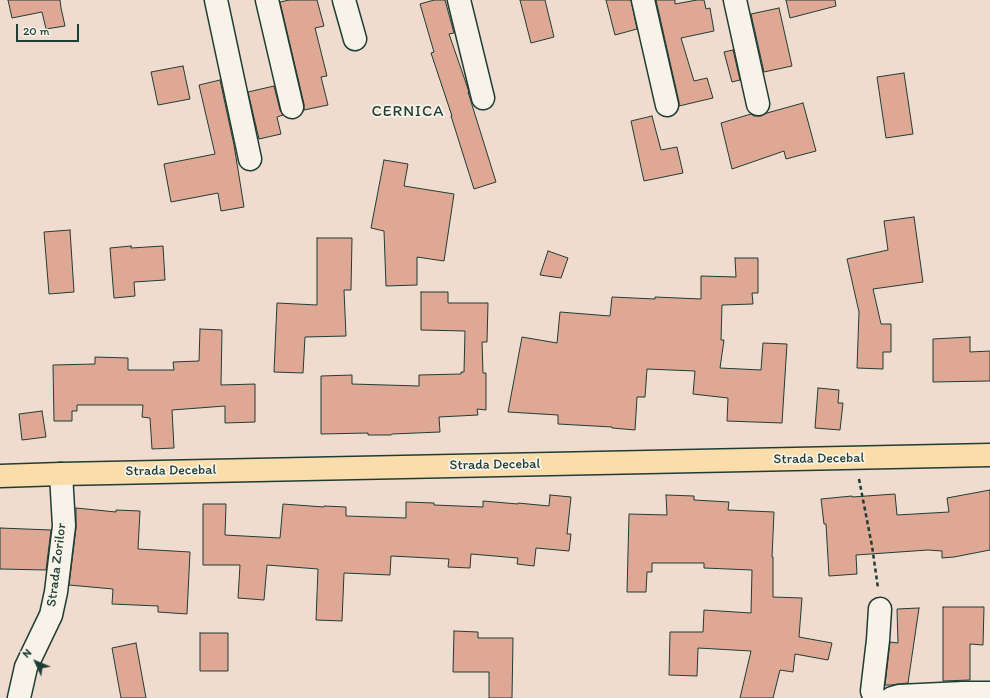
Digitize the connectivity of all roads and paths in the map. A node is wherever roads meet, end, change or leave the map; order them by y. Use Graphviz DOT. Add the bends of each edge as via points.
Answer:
graph roads {
  1 [pos="216,0"];
  2 [pos="268,0"];
  3 [pos="344,0"];
  4 [pos="459,0"];
  5 [pos="643,0"];
  6 [pos="735,0"];
  7 [pos="355,39"];
  8 [pos="483,98"];
  9 [pos="758,104"];
  10 [pos="667,105"];
  11 [pos="292,107"];
  12 [pos="250,158"];
  13 [pos="990,455"];
  14 [pos="854,458"];
  15 [pos="61,474"];
  16 [pos="0,476"];
  17 [pos="880,609"];
  18 [pos="990,693"];
  19 [pos="20,698"];
  20 [pos="875,698"];
  21 [pos="892,698"];
  1 -- 12 [label="street"];
  2 -- 11 [label="street"];
  3 -- 7 [label="street"];
  4 -- 8 [label="street"];
  5 -- 10 [label="street"];
  6 -- 9 [label="street"];
  13 -- 14 [label="main road, Strada Decebal"];
  14 -- 15 [label="main road, Strada Decebal"];
  14 -- 17 [label="path" via="872,546"];
  15 -- 16 [label="main road, Strada Decebal"];
  15 -- 19 [label="street, Strada Zorilor" via="64,526 56,592 51,615 26,667"];
  17 -- 20 [label="street" via="872,691"];
  18 -- 21 [label="street"];
}
